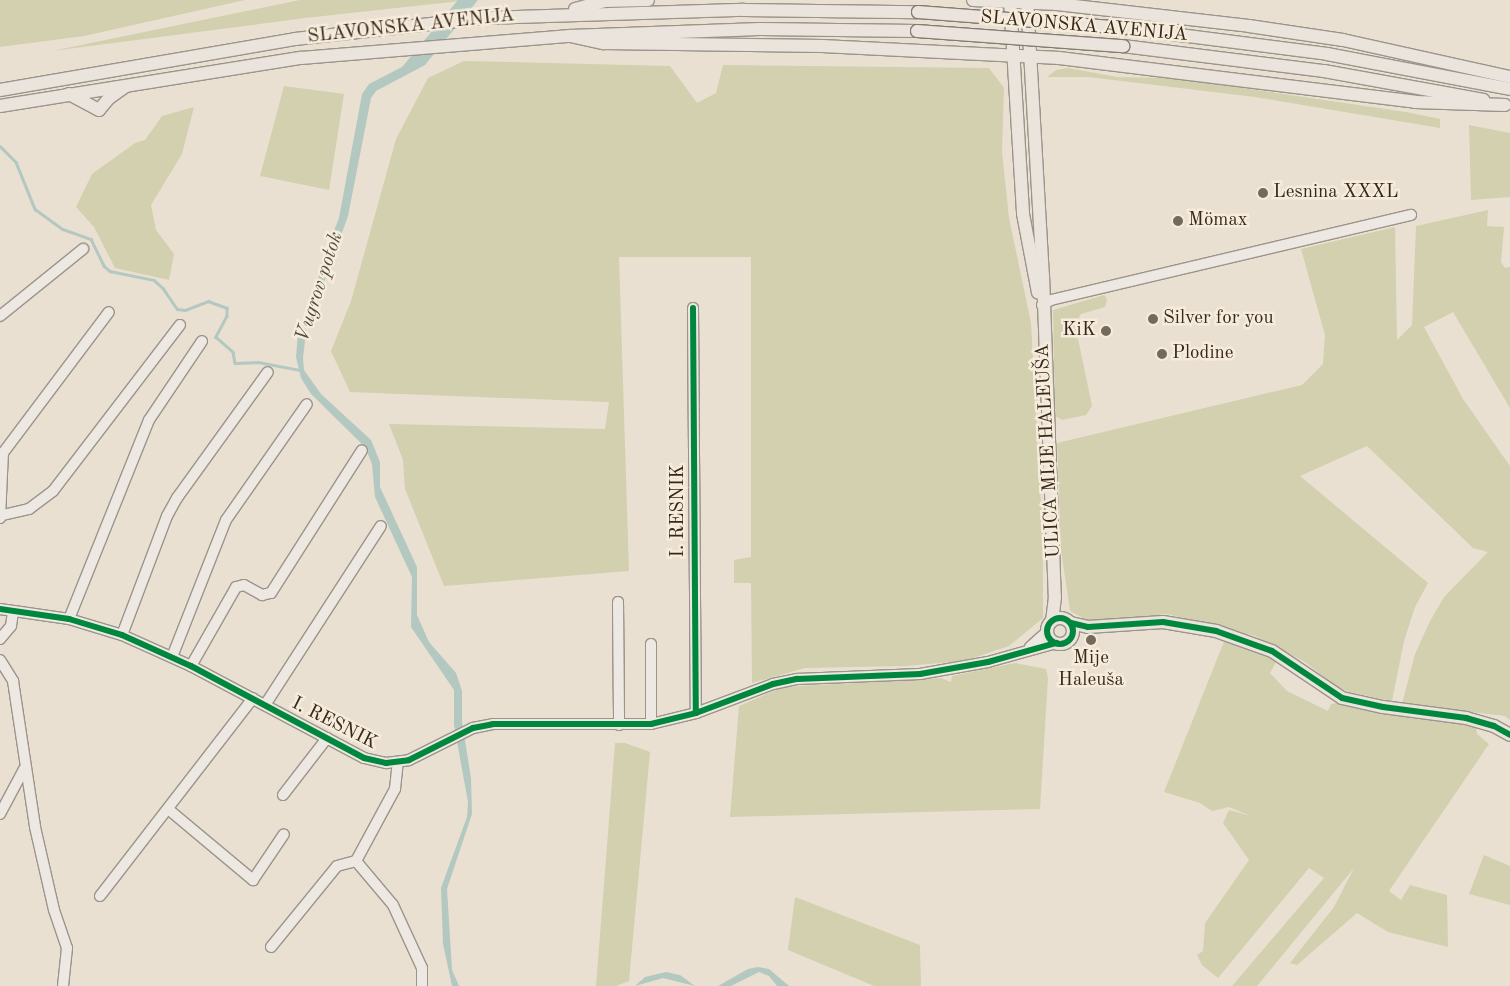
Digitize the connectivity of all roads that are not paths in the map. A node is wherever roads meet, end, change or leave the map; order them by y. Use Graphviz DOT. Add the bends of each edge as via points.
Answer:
graph roads {
  1 [pos="648,0"];
  2 [pos="973,0"];
  3 [pos="1010,1"];
  4 [pos="1027,1"];
  5 [pos="563,14"];
  6 [pos="570,36"];
  7 [pos="1014,55"];
  8 [pos="1031,56"];
  9 [pos="1510,77"];
  10 [pos="128,84"];
  11 [pos="1510,88"];
  12 [pos="0,90"];
  13 [pos="69,94"];
  14 [pos="1508,105"];
  15 [pos="0,106"];
  16 [pos="1411,215"];
  17 [pos="83,249"];
  18 [pos="1042,305"];
  19 [pos="693,308"];
  20 [pos="110,312"];
  21 [pos="0,316"];
  22 [pos="180,325"];
  23 [pos="202,341"];
  24 [pos="268,372"];
  25 [pos="308,404"];
  26 [pos="362,450"];
  27 [pos="1,517"];
  28 [pos="381,526"];
  29 [pos="1055,597"];
  30 [pos="618,602"];
  31 [pos="0,609"];
  32 [pos="13,612"];
  33 [pos="69,619"];
  34 [pos="1069,622"];
  35 [pos="1120,625"];
  36 [pos="1050,626"];
  37 [pos="122,635"];
  38 [pos="0,639"];
  39 [pos="1062,642"];
  40 [pos="651,644"];
  41 [pos="1011,656"];
  42 [pos="172,657"];
  43 [pos="0,660"];
  44 [pos="191,666"];
  45 [pos="252,698"];
  46 [pos="265,705"];
  47 [pos="696,713"];
  48 [pos="651,724"];
  49 [pos="619,725"];
  50 [pos="1510,735"];
  51 [pos="327,738"];
  52 [pos="398,762"];
  53 [pos="24,770"];
  54 [pos="283,795"];
  55 [pos="168,809"];
  56 [pos="0,814"];
  57 [pos="284,834"];
  58 [pos="356,861"];
  59 [pos="100,896"];
  60 [pos="271,948"];
  61 [pos="63,986"];
  62 [pos="422,986"];
  1 -- 5 [label="main road" via="604,1"];
  2 -- 3 [label="main road"];
  3 -- 4 [label="main road"];
  3 -- 7 [label="main road, ULICA MIJE HALEUŠA"];
  4 -- 8 [label="main road, ULICA MIJE HALEUŠA"];
  4 -- 9 [label="main road" via="1324,37"];
  5 -- 11 [label="main road, SLAVONSKA AVENIJA, bridge" via="744,10 918,12 1126,28 1327,54"];
  5 -- 12 [label="main road, SLAVONSKA AVENIJA" via="412,24 134,64"];
  6 -- 7 [label="main road" via="604,43 823,46"];
  6 -- 10 [label="main road, SLAVONSKA AVENIJA" via="301,58"];
  6 -- 14 [label="main road, SLAVONSKA AVENIJA, bridge" via="760,29 917,31 1123,46 1324,71"];
  7 -- 8 [label="main road"];
  7 -- 18 [label="main road, ULICA MIJE HALEUŠA" via="1023,220"];
  8 -- 14 [label="main road" via="1130,64 1415,102"];
  8 -- 18 [label="main road, ULICA MIJE HALEUŠA"];
  10 -- 13 [label="main road, SLAVONSKA AVENIJA"];
  10 -- 13 [label="main road" via="108,98 99,110"];
  13 -- 15 [label="main road, SLAVONSKA AVENIJA"];
  16 -- 18 [label="street" via="1051,300"];
  17 -- 21 [label="street"];
  18 -- 29 [label="main road, ULICA MIJE HALEUŠA"];
  19 -- 47 [label="street, I. RESNIK"];
  20 -- 27 [label="street" via="3,453 0,467"];
  22 -- 27 [label="street" via="53,491 29,509"];
  23 -- 33 [label="street" via="149,420"];
  24 -- 37 [label="street" via="167,516"];
  25 -- 42 [label="street" via="226,520"];
  26 -- 44 [label="street" via="271,593 262,596 244,585 236,587"];
  28 -- 46 [label="street, I. RESNIK"];
  29 -- 34 [label="main road, ULICA MIJE HALEUŠA"];
  29 -- 36 [label="main road, ULICA MIJE HALEUŠA"];
  30 -- 49 [label="street"];
  31 -- 32 [label="street, I. RESNIK"];
  32 -- 33 [label="street, I. RESNIK"];
  32 -- 38 [label="street" via="11,626"];
  33 -- 37 [label="street, I. RESNIK"];
  34 -- 35 [label="main road" via="1088,627"];
  34 -- 36 [label="main road" via="1060,618"];
  34 -- 39 [label="main road" via="1072,635"];
  35 -- 39 [label="main road"];
  35 -- 50 [label="main road" via="1163,622 1216,631 1272,651 1342,698 1482,722"];
  36 -- 39 [label="main road"];
  36 -- 41 [label="street, I. RESNIK" via="1035,644"];
  37 -- 42 [label="street, I. RESNIK"];
  39 -- 41 [label="street, I. RESNIK"];
  40 -- 48 [label="street"];
  41 -- 47 [label="street, I. RESNIK" via="920,674 797,679 772,684"];
  42 -- 44 [label="street, I. RESNIK"];
  43 -- 53 [label="street" via="12,681"];
  44 -- 45 [label="street, I. RESNIK"];
  45 -- 46 [label="street, I. RESNIK"];
  45 -- 55 [label="street"];
  46 -- 51 [label="street, I. RESNIK"];
  47 -- 48 [label="street, I. RESNIK"];
  48 -- 49 [label="street, I. RESNIK"];
  49 -- 52 [label="street, I. RESNIK" via="512,722 473,728 409,760"];
  51 -- 52 [label="street, I. RESNIK" via="364,758"];
  51 -- 54 [label="street, I. RESNIK"];
  52 -- 58 [label="street, I. RESNIK" via="394,789"];
  53 -- 56 [label="street"];
  53 -- 61 [label="street" via="54,910 67,948"];
  55 -- 57 [label="street" via="253,880"];
  55 -- 59 [label="street"];
  58 -- 60 [label="street" via="337,866"];
  58 -- 62 [label="street" via="393,905 422,968"];
}
